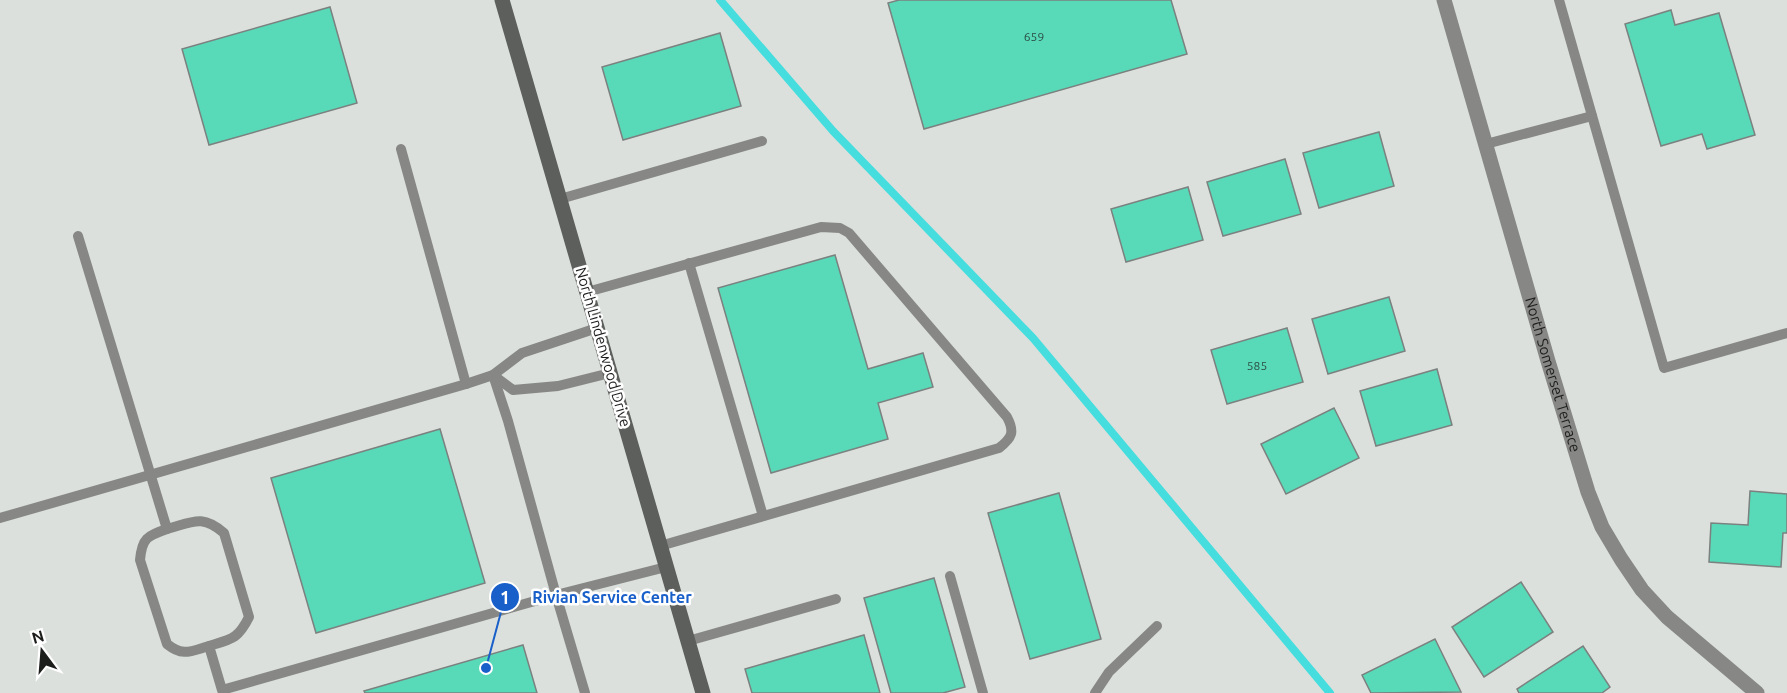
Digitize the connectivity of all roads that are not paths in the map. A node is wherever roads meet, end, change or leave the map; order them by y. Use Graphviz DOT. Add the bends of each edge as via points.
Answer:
graph roads {
  1 [pos="502,0"];
  2 [pos="1444,0"];
  3 [pos="1559,0"];
  4 [pos="1592,116"];
  5 [pos="762,141"];
  6 [pos="1486,144"];
  7 [pos="401,149"];
  8 [pos="560,199"];
  9 [pos="78,236"];
  10 [pos="689,264"];
  11 [pos="587,291"];
  12 [pos="597,328"];
  13 [pos="1787,333"];
  14 [pos="610,373"];
  15 [pos="493,375"];
  16 [pos="466,384"];
  17 [pos="150,475"];
  18 [pos="763,516"];
  19 [pos="0,518"];
  20 [pos="167,529"];
  21 [pos="660,546"];
  22 [pos="666,567"];
  23 [pos="950,576"];
  24 [pos="556,595"];
  25 [pos="836,599"];
  26 [pos="1158,626"];
  27 [pos="688,641"];
  28 [pos="209,646"];
  29 [pos="223,691"];
  30 [pos="585,693"];
  31 [pos="703,693"];
  32 [pos="983,693"];
  33 [pos="1095,693"];
  34 [pos="1757,693"];
  1 -- 8 [label="street, North Lindenwood Drive"];
  2 -- 6 [label="street, North Somerset Terrace"];
  3 -- 4 [label="lane"];
  4 -- 6 [label="lane"];
  4 -- 13 [label="lane" via="1664,368"];
  5 -- 8 [label="lane"];
  6 -- 34 [label="street, North Somerset Terrace" via="1602,527 1642,590 1666,617"];
  7 -- 16 [label="lane"];
  8 -- 11 [label="street, North Lindenwood Drive"];
  9 -- 17 [label="lane"];
  10 -- 11 [label="lane"];
  10 -- 18 [label="lane"];
  10 -- 18 [label="lane" via="821,227 840,228 849,233 1012,427 1011,436 999,447"];
  11 -- 12 [label="street, North Lindenwood Drive"];
  12 -- 14 [label="street, North Lindenwood Drive"];
  12 -- 15 [label="lane" via="522,352"];
  14 -- 15 [label="lane" via="558,386 513,390"];
  14 -- 21 [label="street, North Lindenwood Drive"];
  15 -- 16 [label="lane"];
  15 -- 24 [label="lane"];
  16 -- 17 [label="lane"];
  17 -- 19 [label="lane"];
  17 -- 20 [label="lane"];
  18 -- 21 [label="lane"];
  20 -- 28 [label="lane" via="149,535 141,546 140,560 167,644 185,653"];
  20 -- 28 [label="lane" via="201,520 213,523 224,533 249,617 242,632"];
  21 -- 22 [label="street, North Lindenwood Drive"];
  22 -- 24 [label="lane"];
  22 -- 27 [label="street, North Lindenwood Drive"];
  23 -- 32 [label="lane"];
  24 -- 29 [label="lane"];
  24 -- 30 [label="lane"];
  25 -- 27 [label="lane"];
  26 -- 33 [label="lane" via="1109,672"];
  27 -- 31 [label="street, North Lindenwood Drive"];
  28 -- 29 [label="lane"];
}
